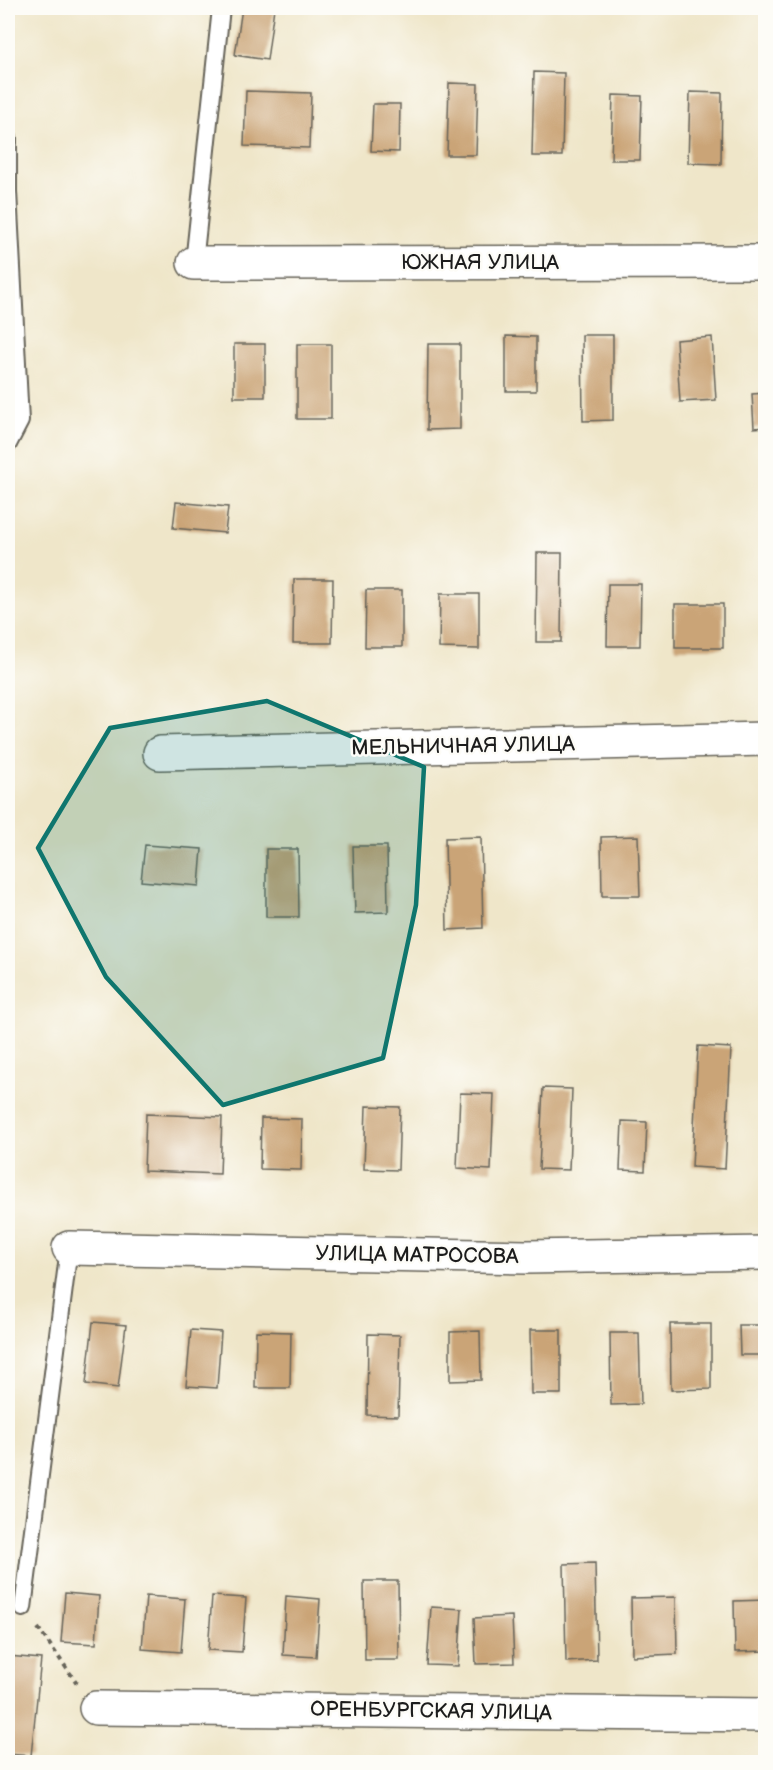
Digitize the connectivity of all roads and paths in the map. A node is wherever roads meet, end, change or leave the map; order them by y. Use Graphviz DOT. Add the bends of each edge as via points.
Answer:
graph roads {
  1 [pos="220,8"];
  2 [pos="8,136"];
  3 [pos="765,262"];
  4 [pos="194,263"];
  5 [pos="8,444"];
  6 [pos="765,739"];
  7 [pos="160,753"];
  8 [pos="69,1248"];
  9 [pos="765,1253"];
  10 [pos="23,1608"];
  11 [pos="96,1708"];
  12 [pos="765,1715"];
  1 -- 4 [label="lane"];
  2 -- 5 [label="lane" via="20,421"];
  3 -- 4 [label="street, ЮЖНАЯ УЛИЦА"];
  6 -- 7 [label="street, МЕЛЬНИЧНАЯ УЛИЦА"];
  8 -- 9 [label="street, УЛИЦА МАТРОСОВА" via="526,1257"];
  8 -- 10 [label="lane"];
  10 -- 11 [label="path"];
  11 -- 12 [label="street, ОРЕНБУРГСКАЯ УЛИЦА"];
}
